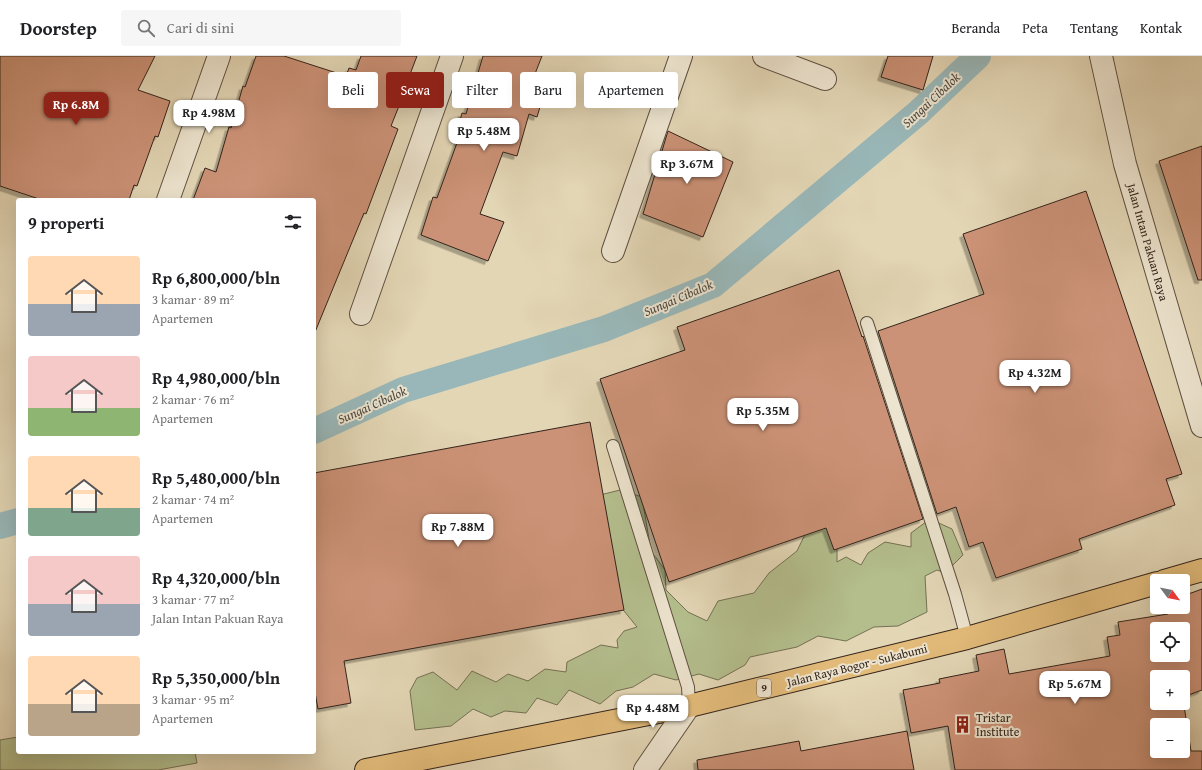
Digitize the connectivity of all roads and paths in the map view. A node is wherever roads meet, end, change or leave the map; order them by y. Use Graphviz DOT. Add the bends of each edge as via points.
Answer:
graph roads {
  1 [pos="219,56"];
  2 [pos="452,56"];
  3 [pos="681,56"];
  4 [pos="764,56"];
  5 [pos="1101,56"];
  6 [pos="825,79"];
  7 [pos="169,198"];
  8 [pos="613,251"];
  9 [pos="361,314"];
  10 [pos="867,323"];
  11 [pos="1202,426"];
  12 [pos="613,446"];
  13 [pos="1202,570"];
  14 [pos="1188,574"];
  15 [pos="1150,585"];
  16 [pos="967,638"];
  17 [pos="689,706"];
  18 [pos="366,770"];
  19 [pos="646,770"];
  1 -- 7 [label="street"];
  2 -- 9 [label="street"];
  3 -- 8 [label="street"];
  4 -- 6 [label="street"];
  5 -- 11 [label="street, Jalan Intan Pakuan Raya" via="1125,164"];
  10 -- 16 [label="lane"];
  12 -- 17 [label="lane" via="688,687"];
  13 -- 14 [label="highway"];
  15 -- 16 [label="highway, Jalan Raya Bogor - Sukabumi / 9"];
  16 -- 17 [label="highway, Jalan Raya Bogor - Sukabumi / 9"];
  17 -- 18 [label="highway, Jalan Raya Bogor - Sukabumi / 9"];
  17 -- 19 [label="street"];
}
